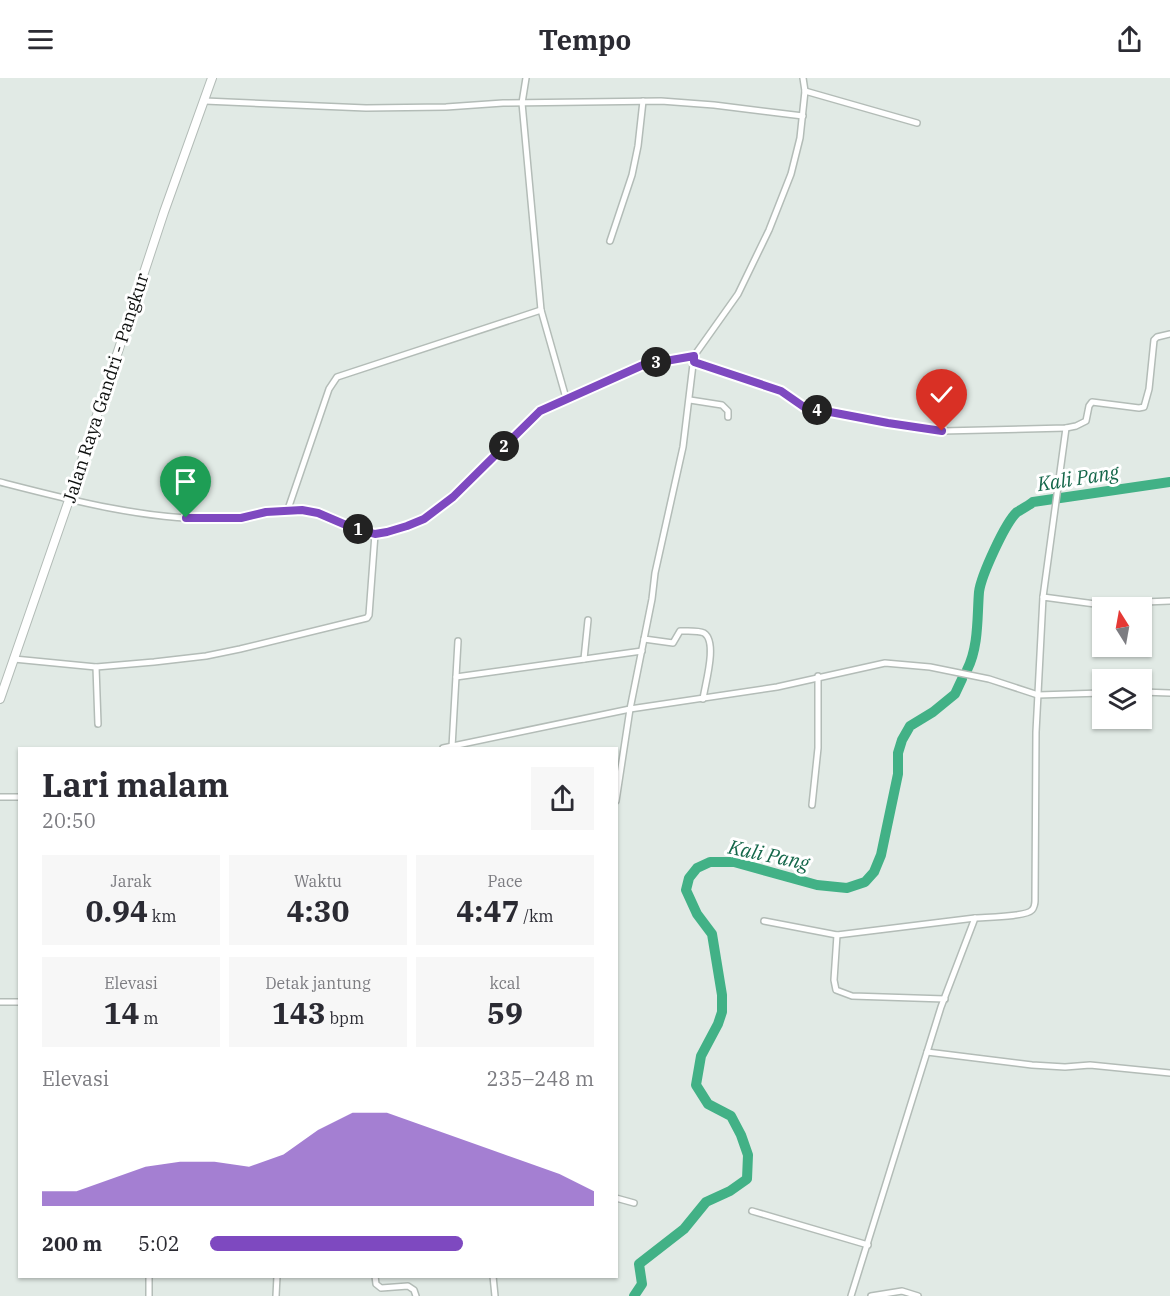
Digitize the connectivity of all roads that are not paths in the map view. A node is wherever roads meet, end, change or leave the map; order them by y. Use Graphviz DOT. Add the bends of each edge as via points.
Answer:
graph roads {
  1 [pos="212,78"];
  2 [pos="526,78"];
  3 [pos="803,78"];
  4 [pos="805,91"];
  5 [pos="205,101"];
  6 [pos="643,101"];
  7 [pos="522,103"];
  8 [pos="803,116"];
  9 [pos="917,123"];
  10 [pos="610,241"];
  11 [pos="543,313"];
  12 [pos="1170,334"];
  13 [pos="694,359"];
  14 [pos="566,398"];
  15 [pos="690,400"];
  16 [pos="728,417"];
  17 [pos="1065,428"];
  18 [pos="0,482"];
  19 [pos="69,500"];
  20 [pos="287,512"];
  21 [pos="375,534"];
  22 [pos="1043,597"];
  23 [pos="1170,601"];
  24 [pos="588,620"];
  25 [pos="644,639"];
  26 [pos="458,641"];
  27 [pos="642,651"];
  28 [pos="14,659"];
  29 [pos="584,659"];
  30 [pos="96,667"];
  31 [pos="818,676"];
  32 [pos="456,677"];
  33 [pos="1152,692"];
  34 [pos="1092,693"];
  35 [pos="1170,693"];
  36 [pos="1038,695"];
  37 [pos="0,699"];
  38 [pos="703,699"];
  39 [pos="630,709"];
  40 [pos="98,724"];
  41 [pos="452,747"];
  42 [pos="618,788"];
  43 [pos="18,796"];
  44 [pos="0,797"];
  45 [pos="812,805"];
  46 [pos="975,918"];
  47 [pos="764,921"];
  48 [pos="837,935"];
  49 [pos="945,999"];
  50 [pos="0,1002"];
  51 [pos="18,1002"];
  52 [pos="927,1052"];
  53 [pos="1170,1073"];
  54 [pos="618,1199"];
  55 [pos="634,1203"];
  56 [pos="752,1211"];
  57 [pos="868,1245"];
  58 [pos="149,1278"];
  59 [pos="277,1278"];
  60 [pos="375,1278"];
  61 [pos="493,1278"];
  62 [pos="149,1296"];
  63 [pos="276,1296"];
  64 [pos="416,1296"];
  65 [pos="495,1296"];
  66 [pos="851,1296"];
  67 [pos="871,1296"];
  68 [pos="918,1296"];
  1 -- 5 [label="street, Jalan Raya Gandri - Pangkur"];
  2 -- 7 [label="street"];
  3 -- 4 [label="street"];
  4 -- 8 [label="street"];
  4 -- 9 [label="street"];
  5 -- 7 [label="street" via="366,108"];
  5 -- 19 [label="street, Jalan Raya Gandri - Pangkur"];
  6 -- 7 [label="street"];
  6 -- 8 [label="street" via="686,102"];
  6 -- 10 [label="street" via="632,175"];
  7 -- 11 [label="street"];
  8 -- 13 [label="street" via="791,174 769,230 738,294"];
  11 -- 14 [label="street"];
  11 -- 20 [label="street" via="337,377 331,383"];
  12 -- 17 [label="street" via="1154,340 1144,406 1092,402 1086,421"];
  13 -- 14 [label="street" via="643,365"];
  13 -- 15 [label="street"];
  13 -- 17 [label="street" via="781,391 804,407 888,423 942,431"];
  14 -- 21 [label="street" via="540,411 424,519"];
  15 -- 16 [label="street" via="722,405"];
  15 -- 25 [label="street"];
  17 -- 22 [label="street"];
  18 -- 19 [label="street"];
  19 -- 20 [label="street" via="186,518 241,518"];
  19 -- 28 [label="street, Jalan Raya Gandri - Pangkur"];
  20 -- 21 [label="street" via="318,513"];
  21 -- 30 [label="street" via="367,618 206,656"];
  22 -- 23 [label="street" via="1095,604"];
  22 -- 36 [label="street"];
  24 -- 29 [label="street"];
  25 -- 27 [label="street"];
  25 -- 38 [label="street" via="673,643 680,631 706,635 711,654"];
  26 -- 32 [label="street"];
  27 -- 29 [label="street"];
  27 -- 39 [label="street"];
  28 -- 30 [label="street"];
  28 -- 37 [label="street, Jalan Raya Gandri - Pangkur"];
  29 -- 32 [label="street"];
  30 -- 40 [label="street"];
  31 -- 36 [label="street" via="885,663 989,679"];
  31 -- 38 [label="street"];
  31 -- 45 [label="street" via="818,748"];
  32 -- 41 [label="street"];
  33 -- 35 [label="street"];
  34 -- 36 [label="street"];
  36 -- 46 [label="street" via="1033,907 1023,914"];
  38 -- 39 [label="street"];
  39 -- 41 [label="street"];
  39 -- 42 [label="street"];
  43 -- 44 [label="street"];
  46 -- 48 [label="street"];
  46 -- 49 [label="street"];
  47 -- 48 [label="street"];
  48 -- 49 [label="street" via="836,990 852,996"];
  49 -- 52 [label="street"];
  50 -- 51 [label="street"];
  52 -- 53 [label="street" via="1032,1065 1090,1065"];
  52 -- 57 [label="street"];
  54 -- 55 [label="street"];
  56 -- 57 [label="street"];
  57 -- 66 [label="street"];
  58 -- 62 [label="street"];
  59 -- 63 [label="street"];
  60 -- 64 [label="street" via="381,1288 408,1287"];
  61 -- 65 [label="street"];
  67 -- 68 [label="street" via="902,1291"];
}
